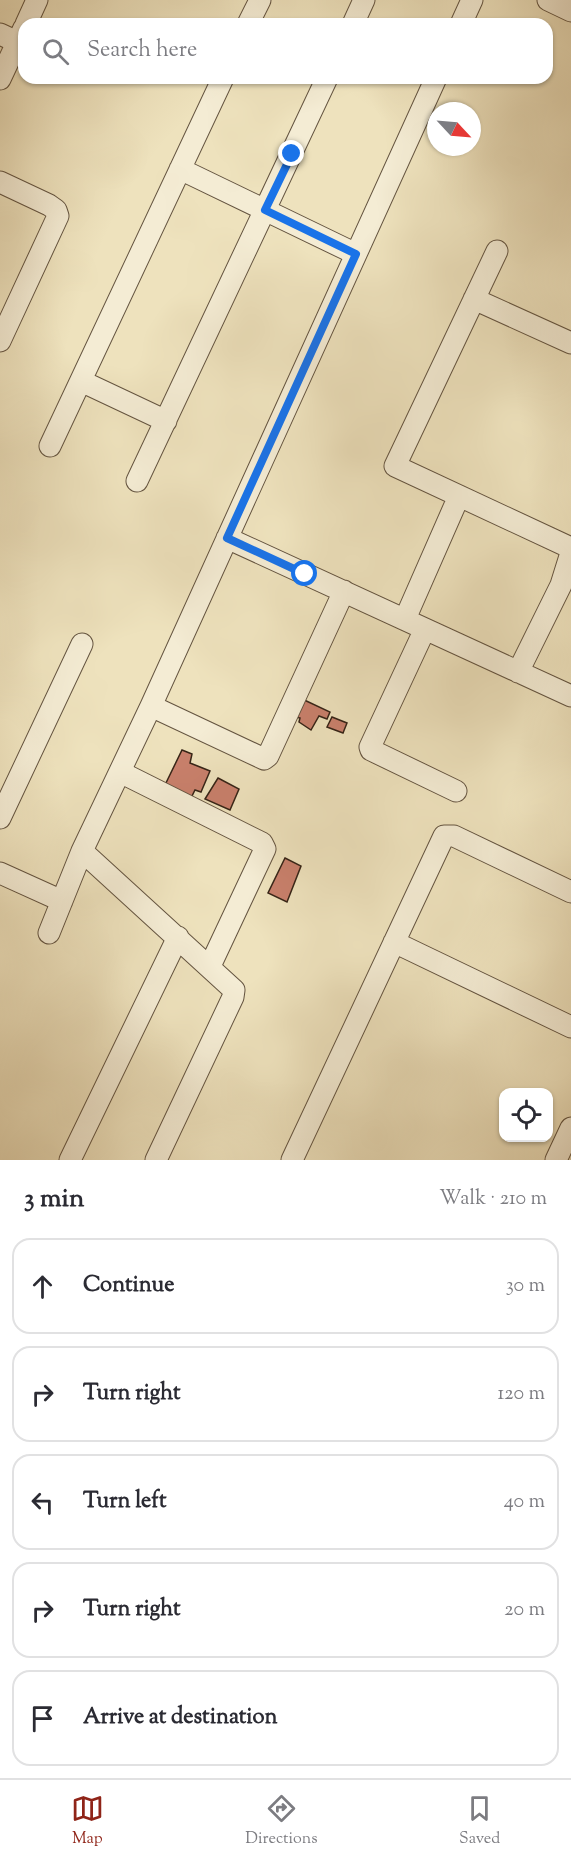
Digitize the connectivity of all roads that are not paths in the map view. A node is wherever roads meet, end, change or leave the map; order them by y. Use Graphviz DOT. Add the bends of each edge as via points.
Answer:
graph roads {
  1 [pos="37,0"];
  2 [pos="260,0"];
  3 [pos="364,0"];
  4 [pos="472,0"];
  5 [pos="548,0"];
  6 [pos="571,11"];
  7 [pos="26,18"];
  8 [pos="251,18"];
  9 [pos="356,18"];
  10 [pos="464,18"];
  11 [pos="17,32"];
  12 [pos="0,79"];
  13 [pos="220,84"];
  14 [pos="324,84"];
  15 [pos="433,84"];
  16 [pos="180,169"];
  17 [pos="0,182"];
  18 [pos="265,210"];
  19 [pos="497,251"];
  20 [pos="356,254"];
  21 [pos="474,298"];
  22 [pos="0,341"];
  23 [pos="571,343"];
  24 [pos="81,381"];
  25 [pos="166,421"];
  26 [pos="50,446"];
  27 [pos="136,481"];
  28 [pos="459,496"];
  29 [pos="227,538"];
  30 [pos="571,548"];
  31 [pos="571,553"];
  32 [pos="344,591"];
  33 [pos="405,620"];
  34 [pos="425,629"];
  35 [pos="82,644"];
  36 [pos="518,672"];
  37 [pos="571,696"];
  38 [pos="151,705"];
  39 [pos="120,772"];
  40 [pos="456,791"];
  41 [pos="0,818"];
  42 [pos="82,851"];
  43 [pos="0,873"];
  44 [pos="571,892"];
  45 [pos="62,901"];
  46 [pos="49,933"];
  47 [pos="178,937"];
  48 [pos="394,942"];
  49 [pos="210,966"];
  50 [pos="571,1027"];
  51 [pos="571,1128"];
  52 [pos="70,1160"];
  53 [pos="156,1160"];
  54 [pos="292,1160"];
  55 [pos="556,1160"];
  1 -- 7 [label="street"];
  2 -- 8 [label="street"];
  3 -- 9 [label="street"];
  4 -- 10 [label="street"];
  5 -- 6 [label="street"];
  11 -- 12 [label="street"];
  13 -- 16 [label="street"];
  14 -- 18 [label="street"];
  15 -- 20 [label="street"];
  16 -- 18 [label="street"];
  16 -- 24 [label="street"];
  17 -- 22 [label="street" via="49,205 58,216"];
  18 -- 20 [label="street"];
  18 -- 25 [label="street"];
  19 -- 21 [label="street"];
  20 -- 29 [label="street"];
  21 -- 23 [label="street"];
  21 -- 28 [label="street" via="396,466"];
  24 -- 25 [label="street"];
  24 -- 26 [label="street"];
  25 -- 27 [label="street"];
  28 -- 30 [label="street"];
  28 -- 33 [label="street"];
  29 -- 32 [label="street"];
  29 -- 38 [label="street"];
  31 -- 36 [label="street" via="561,585"];
  32 -- 33 [label="street"];
  32 -- 38 [label="street" via="264,759"];
  33 -- 34 [label="street"];
  34 -- 36 [label="street"];
  34 -- 40 [label="street" via="370,747"];
  35 -- 41 [label="street"];
  36 -- 37 [label="street"];
  38 -- 39 [label="street"];
  39 -- 42 [label="street"];
  39 -- 49 [label="street" via="262,843 265,849"];
  42 -- 45 [label="street"];
  42 -- 47 [label="street"];
  43 -- 45 [label="street"];
  44 -- 48 [label="street" via="454,836 444,837"];
  45 -- 46 [label="street"];
  47 -- 49 [label="street"];
  47 -- 52 [label="street"];
  48 -- 50 [label="street"];
  48 -- 54 [label="street"];
  49 -- 53 [label="street" via="234,990 233,997"];
  51 -- 55 [label="street"];
}
